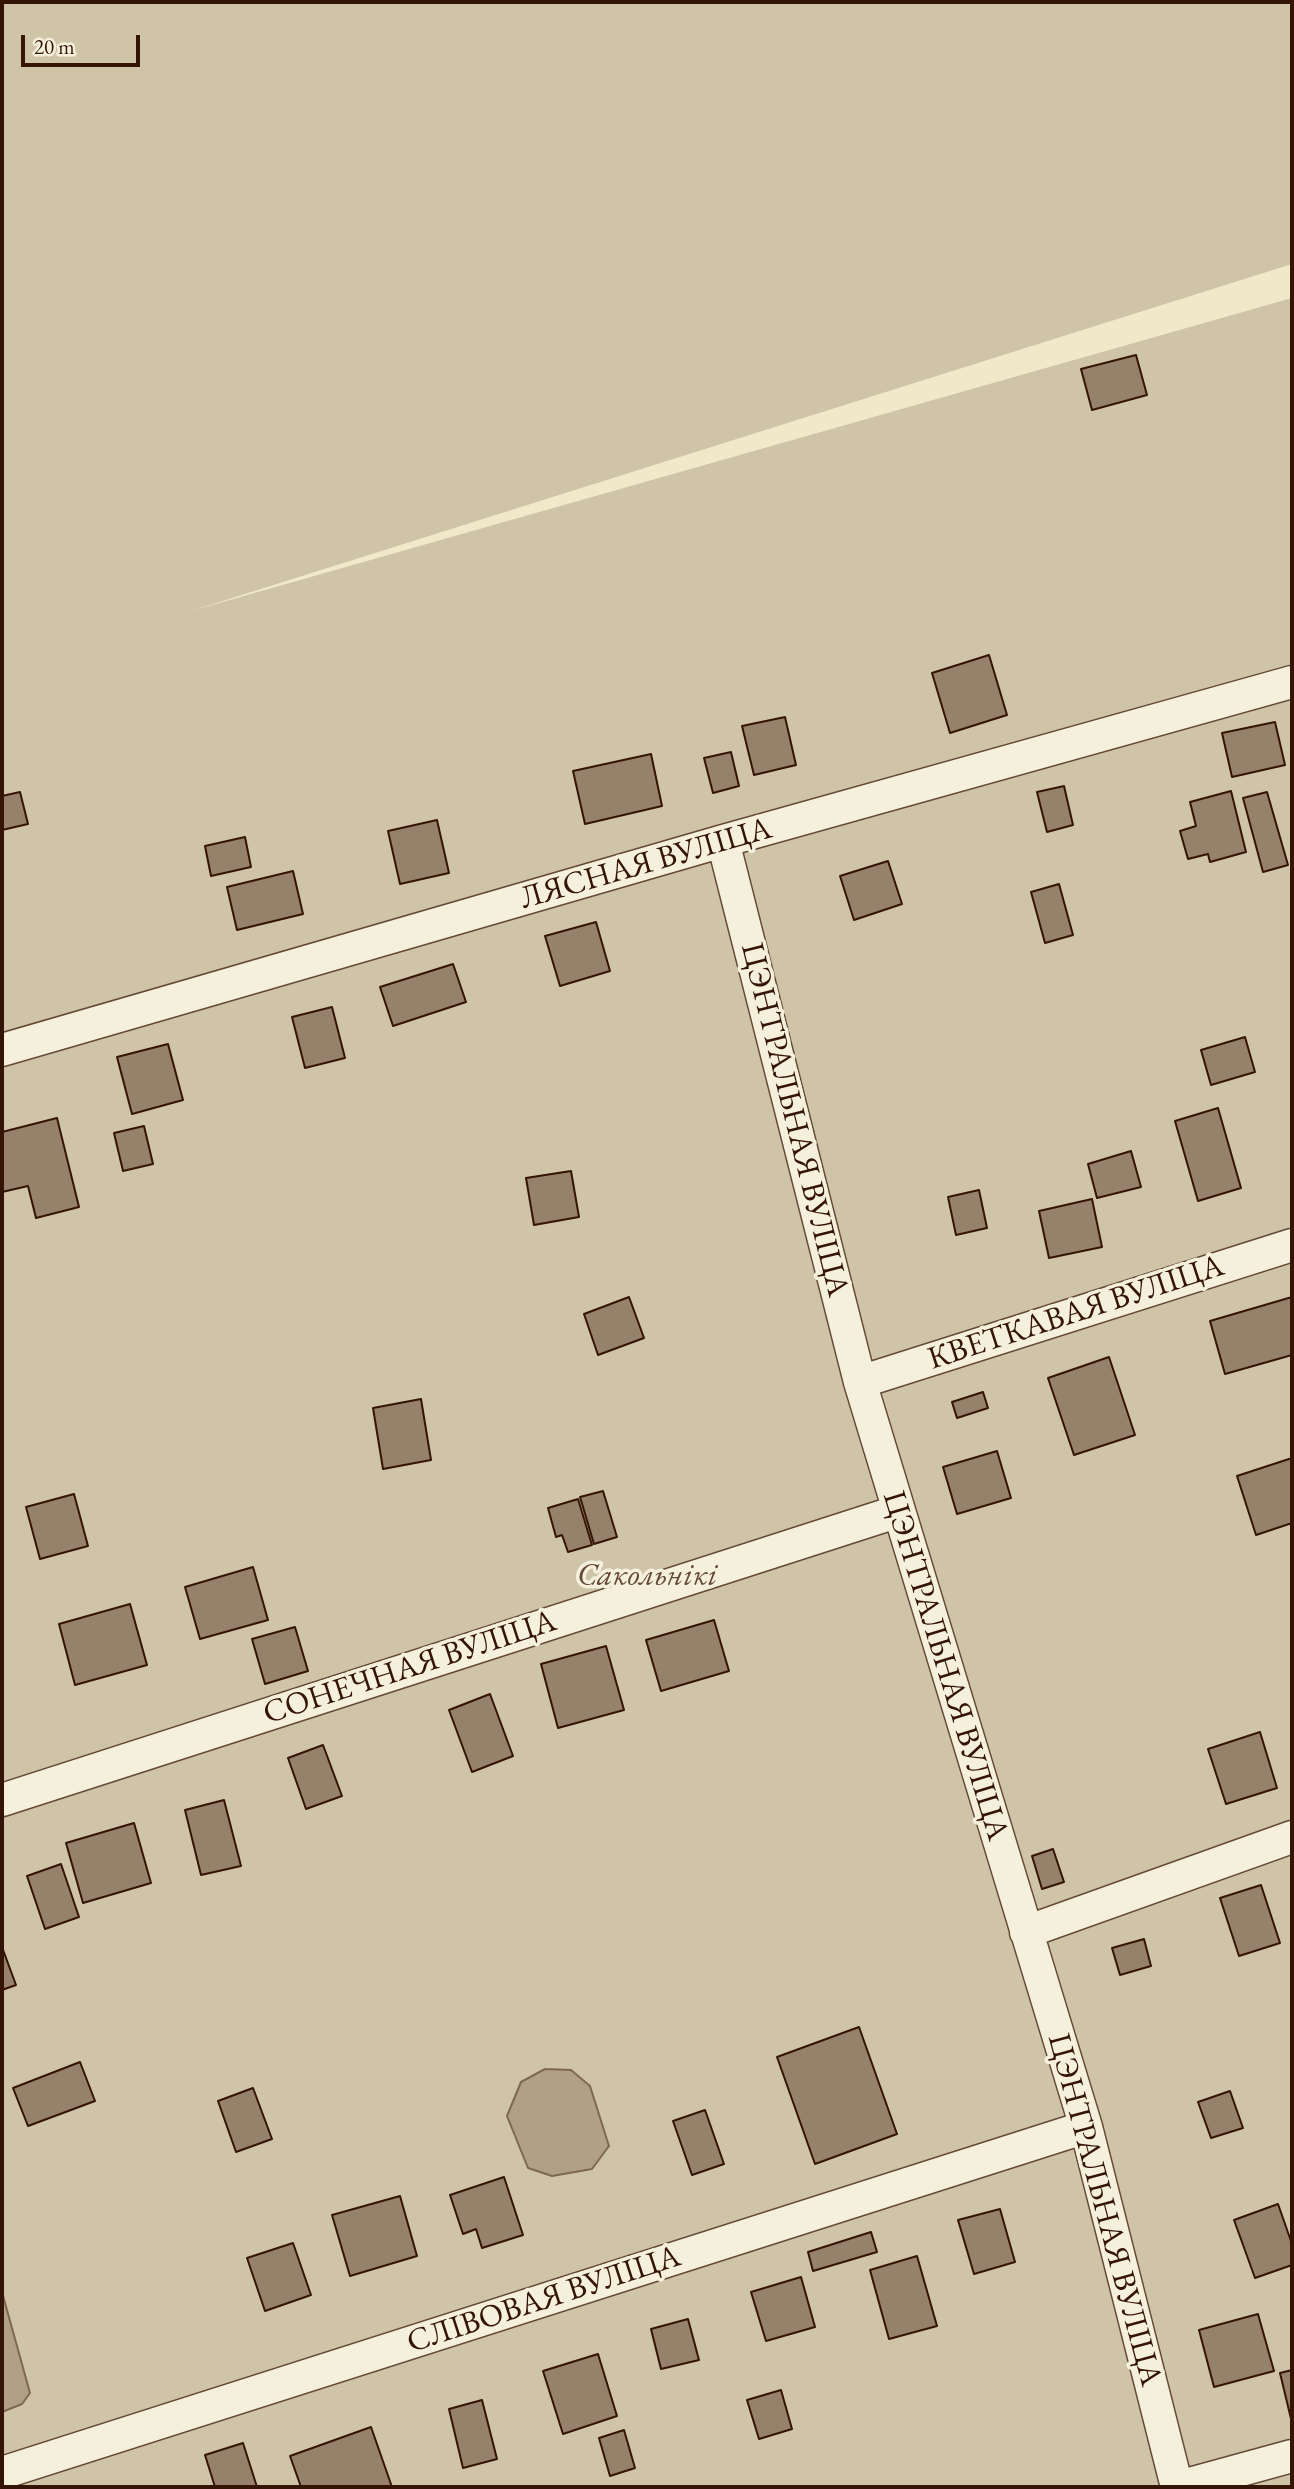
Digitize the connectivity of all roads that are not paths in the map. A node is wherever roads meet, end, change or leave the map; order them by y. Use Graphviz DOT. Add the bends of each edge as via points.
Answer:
graph roads {
  1 [pos="1292,682"];
  2 [pos="723,841"];
  3 [pos="2,1050"];
  4 [pos="1292,1245"];
  5 [pos="860,1382"];
  6 [pos="899,1511"];
  7 [pos="2,1800"];
  8 [pos="1292,1837"];
  9 [pos="1026,1932"];
  10 [pos="1086,2127"];
  11 [pos="1292,2456"];
  12 [pos="2,2473"];
  13 [pos="1178,2487"];
  1 -- 2 [label="street, ЛЯСНАЯ ВУЛІЦА"];
  2 -- 3 [label="street, ЛЯСНАЯ ВУЛІЦА"];
  2 -- 5 [label="street, ЦЭНТРАЛЬНАЯ ВУЛІЦА"];
  4 -- 5 [label="street, КВЕТКАВАЯ ВУЛІЦА"];
  5 -- 6 [label="street, ЦЭНТРАЛЬНАЯ ВУЛІЦА"];
  6 -- 7 [label="street, СОНЕЧНАЯ ВУЛІЦА"];
  6 -- 9 [label="street, ЦЭНТРАЛЬНАЯ ВУЛІЦА"];
  8 -- 9 [label="street"];
  9 -- 10 [label="street, ЦЭНТРАЛЬНАЯ ВУЛІЦА"];
  10 -- 12 [label="street, СЛІВОВАЯ ВУЛІЦА"];
  10 -- 13 [label="street, ЦЭНТРАЛЬНАЯ ВУЛІЦА"];
  11 -- 13 [label="street"];
}
